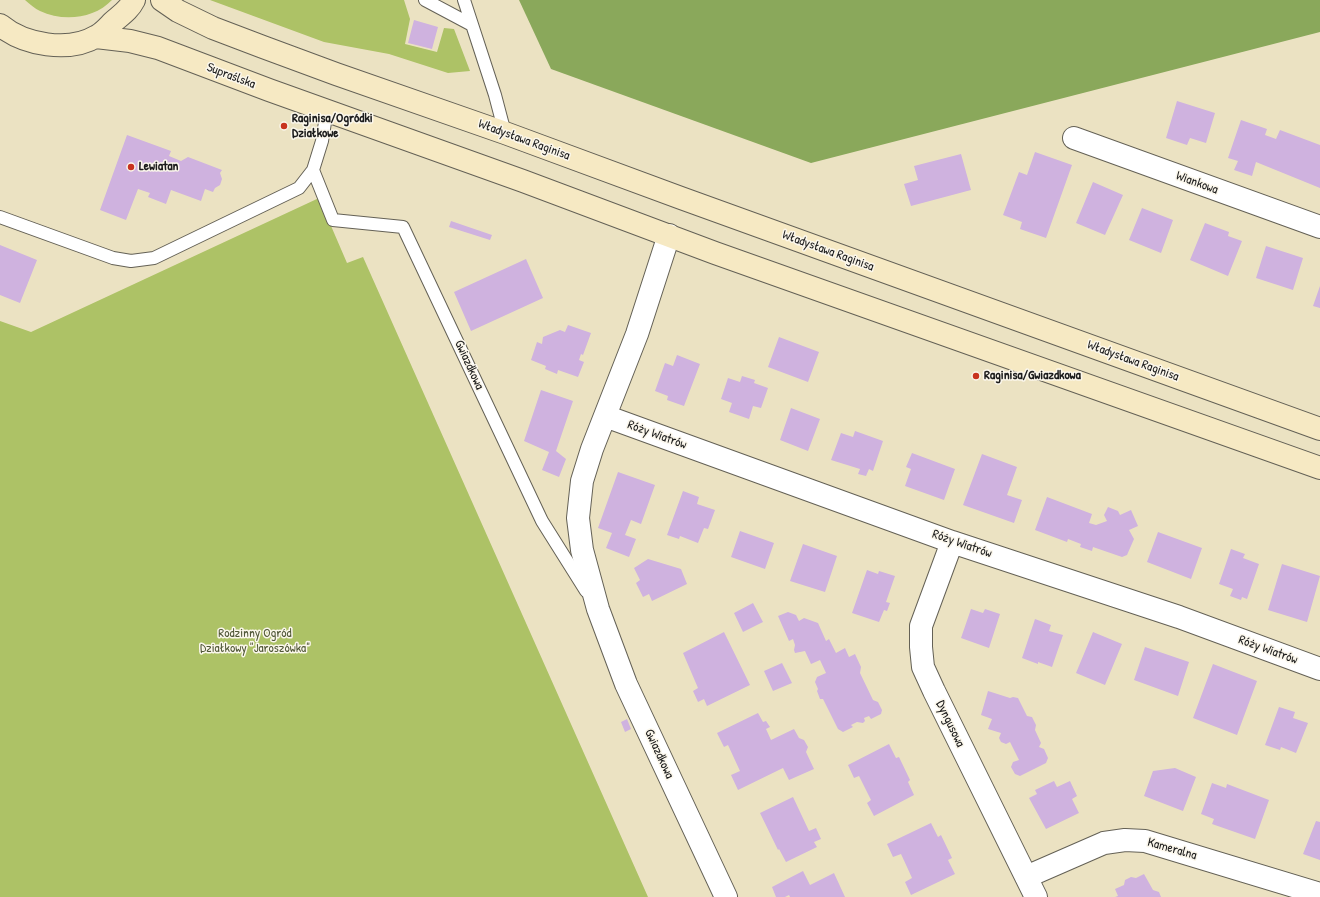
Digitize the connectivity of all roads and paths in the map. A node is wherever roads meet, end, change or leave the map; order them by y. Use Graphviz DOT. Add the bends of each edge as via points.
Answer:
graph roads {
  1 [pos="134,0"];
  2 [pos="162,0"];
  3 [pos="425,0"];
  4 [pos="464,0"];
  5 [pos="472,25"];
  6 [pos="0,26"];
  7 [pos="96,37"];
  8 [pos="327,110"];
  9 [pos="505,132"];
  10 [pos="1074,138"];
  11 [pos="314,170"];
  12 [pos="0,217"];
  13 [pos="1320,227"];
  14 [pos="668,235"];
  15 [pos="605,416"];
  16 [pos="1320,429"];
  17 [pos="1320,468"];
  18 [pos="952,542"];
  19 [pos="598,610"];
  20 [pos="1320,669"];
  21 [pos="1026,876"];
  22 [pos="1320,894"];
  23 [pos="726,897"];
  24 [pos="1036,897"];
  1 -- 7 [label="main road" via="130,8"];
  2 -- 9 [label="main road, Władysława Raginisa" via="213,28 336,74"];
  3 -- 5 [label="lane"];
  4 -- 5 [label="lane"];
  5 -- 9 [label="lane"];
  6 -- 7 [label="main road" via="27,41 54,46 78,44"];
  7 -- 8 [label="main road, Supraślska" via="130,41 158,48"];
  8 -- 11 [label="lane"];
  8 -- 14 [label="main road, Supraślska"];
  9 -- 16 [label="main road, Władysława Raginisa"];
  10 -- 13 [label="street, Wiankowa"];
  11 -- 12 [label="lane" via="299,188 154,258 131,261 113,258"];
  11 -- 19 [label="lane, Gwiazdkowa" via="333,220 403,227 542,520"];
  14 -- 15 [label="street, Gwiazdkowa" via="637,334"];
  14 -- 17 [label="main road"];
  15 -- 18 [label="street, Róży Wiatrów"];
  15 -- 19 [label="street, Gwiazdkowa" via="582,481 578,518 582,550"];
  18 -- 20 [label="street, Róży Wiatrów" via="1179,617"];
  18 -- 21 [label="street, Dyngusowa" via="921,626 923,667"];
  19 -- 23 [label="street, Gwiazdkowa" via="626,684"];
  21 -- 22 [label="street, Kameralna" via="1104,844 1125,840 1145,841"];
  21 -- 24 [label="street, Dyngusowa"];
}
